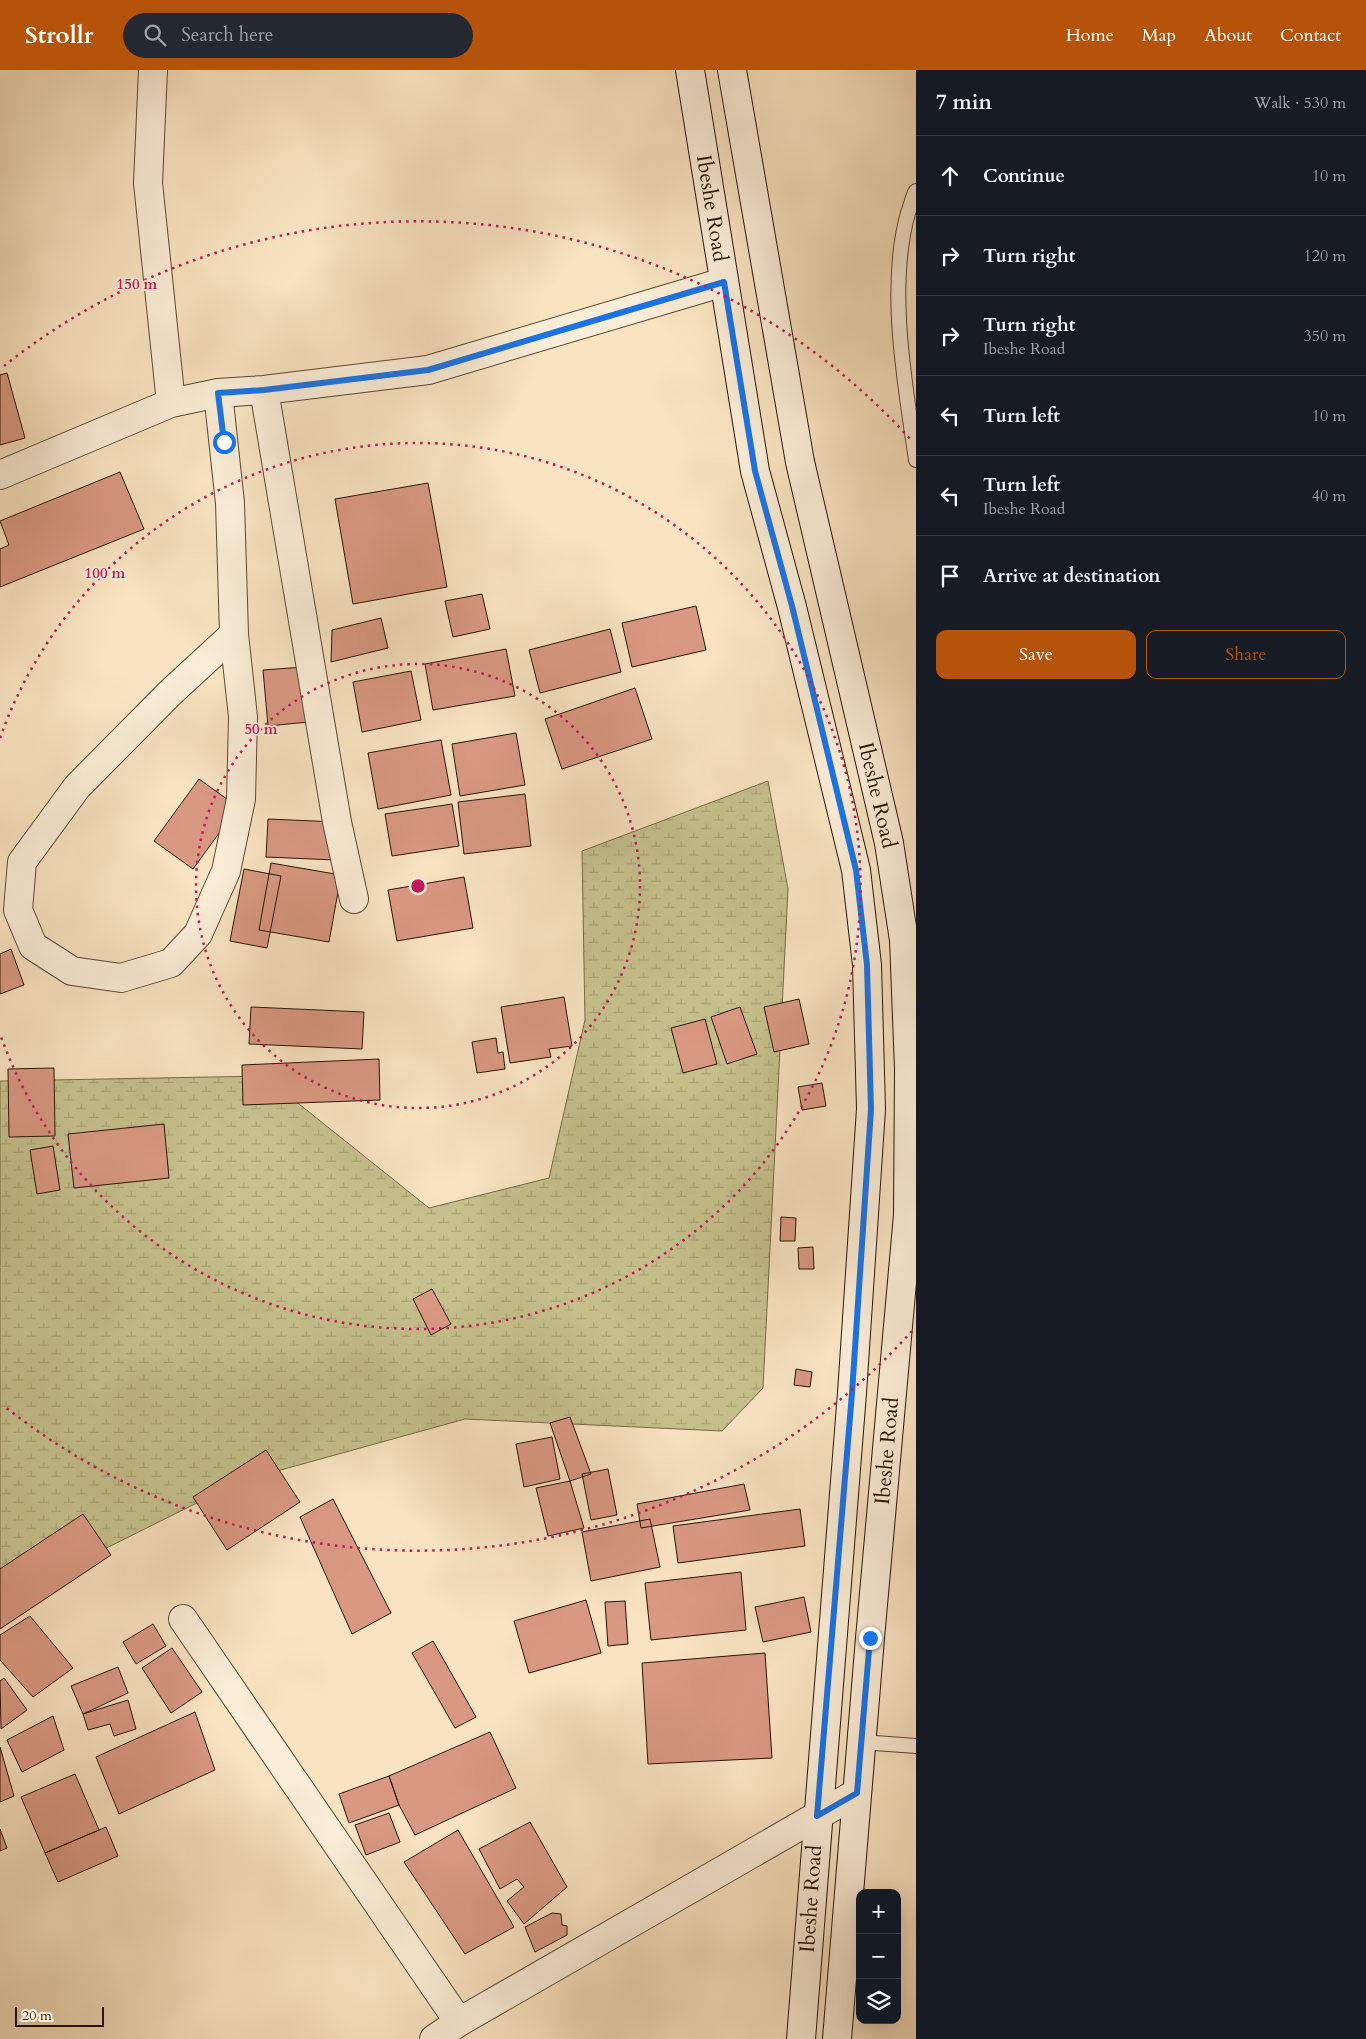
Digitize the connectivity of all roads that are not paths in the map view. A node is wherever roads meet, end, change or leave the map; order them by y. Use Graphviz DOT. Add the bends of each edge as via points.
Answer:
graph roads {
  1 [pos="153,70"];
  2 [pos="690,70"];
  3 [pos="732,70"];
  4 [pos="916,191"];
  5 [pos="724,282"];
  6 [pos="264,390"];
  7 [pos="218,393"];
  8 [pos="171,403"];
  9 [pos="916,460"];
  10 [pos="0,475"];
  11 [pos="234,634"];
  12 [pos="354,899"];
  13 [pos="183,1618"];
  14 [pos="861,1742"];
  15 [pos="916,1746"];
  16 [pos="857,1793"];
  17 [pos="817,1816"];
  18 [pos="459,2022"];
  19 [pos="434,2039"];
  20 [pos="801,2039"];
  21 [pos="838,2039"];
  1 -- 8 [label="main road" via="148,182"];
  2 -- 5 [label="main road, Ibeshe Road"];
  3 -- 14 [label="main road, Ibeshe Road" via="800,462 889,843 904,940 909,1069 908,1215"];
  4 -- 9 [label="lane" via="904,228 899,282 900,324"];
  5 -- 6 [label="main road" via="428,370"];
  5 -- 17 [label="main road, Ibeshe Road" via="755,471 792,606 856,870 867,965 871,1109 852,1403"];
  6 -- 7 [label="main road"];
  6 -- 12 [label="main road" via="335,812"];
  7 -- 8 [label="main road"];
  7 -- 11 [label="main road" via="230,503"];
  8 -- 10 [label="main road"];
  11 -- 11 [label="main road" via="243,717 241,799 226,871 198,934 171,963 121,978 72,971 33,946 18,910 22,862 78,787 170,693"];
  13 -- 18 [label="main road"];
  14 -- 15 [label="lane"];
  14 -- 16 [label="main road, Ibeshe Road"];
  16 -- 17 [label="main road"];
  16 -- 21 [label="main road, Ibeshe Road"];
  17 -- 18 [label="main road"];
  17 -- 20 [label="main road, Ibeshe Road"];
  18 -- 19 [label="main road"];
}
